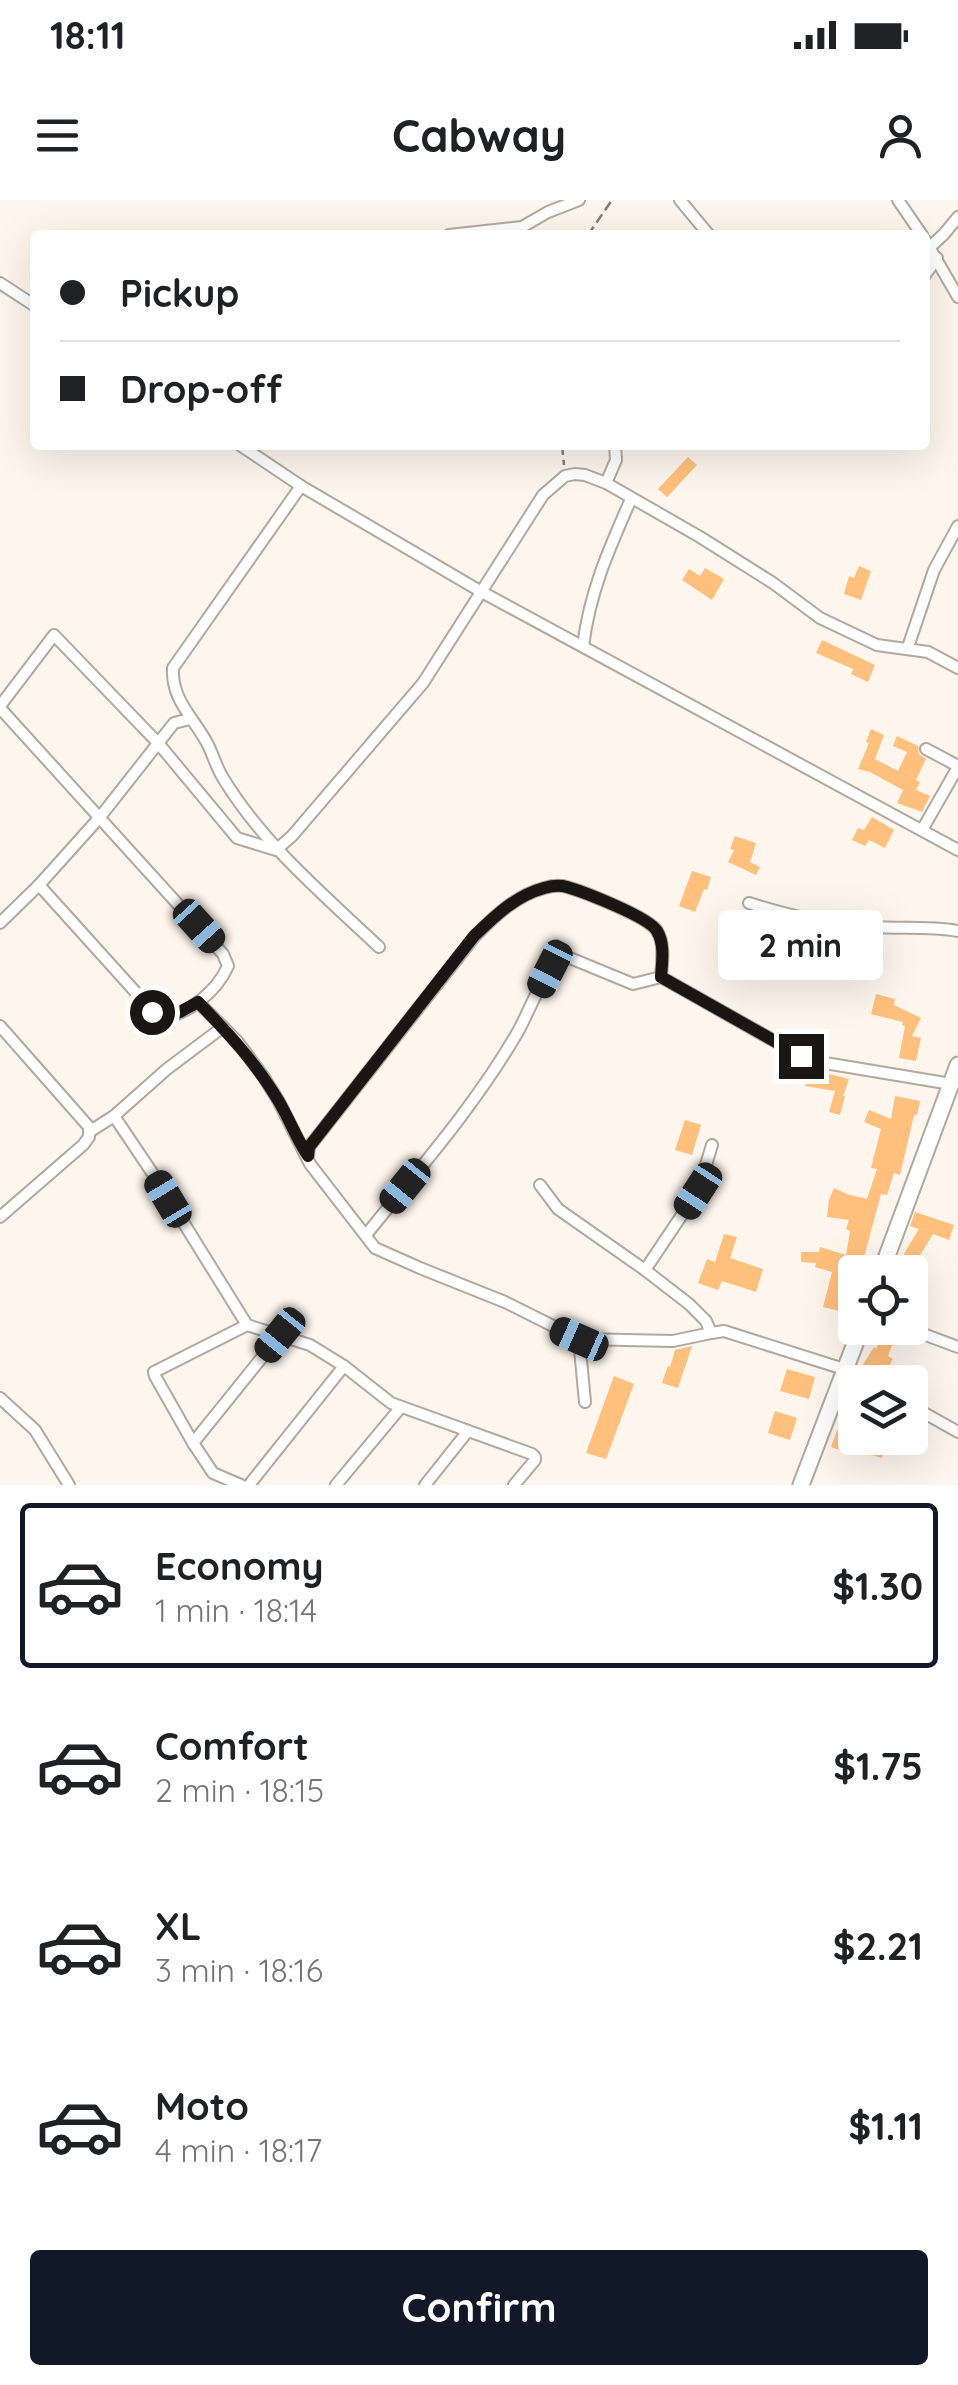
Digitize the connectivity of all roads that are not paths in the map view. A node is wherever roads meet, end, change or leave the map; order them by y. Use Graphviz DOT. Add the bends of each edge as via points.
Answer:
graph roads {
  1 [pos="542,200"];
  2 [pos="579,200"];
  3 [pos="680,200"];
  4 [pos="898,200"];
  5 [pos="546,213"];
  6 [pos="958,217"];
  7 [pos="508,230"];
  8 [pos="705,230"];
  9 [pos="919,230"];
  10 [pos="930,239"];
  11 [pos="930,246"];
  12 [pos="938,258"];
  13 [pos="930,268"];
  14 [pos="0,283"];
  15 [pos="958,297"];
  16 [pos="30,303"];
  17 [pos="247,450"];
  18 [pos="615,450"];
  19 [pos="606,483"];
  20 [pos="301,486"];
  21 [pos="632,499"];
  22 [pos="958,526"];
  23 [pos="480,591"];
  24 [pos="583,646"];
  25 [pos="908,648"];
  26 [pos="958,668"];
  27 [pos="0,707"];
  28 [pos="190,718"];
  29 [pos="158,744"];
  30 [pos="926,748"];
  31 [pos="958,767"];
  32 [pos="100,817"];
  33 [pos="922,830"];
  34 [pos="276,850"];
  35 [pos="958,850"];
  36 [pos="38,885"];
  37 [pos="749,903"];
  38 [pos="0,923"];
  39 [pos="958,930"];
  40 [pos="379,947"];
  41 [pos="661,977"];
  42 [pos="198,1002"];
  43 [pos="0,1026"];
  44 [pos="223,1028"];
  45 [pos="958,1065"];
  46 [pos="951,1084"];
  47 [pos="114,1116"];
  48 [pos="89,1132"];
  49 [pos="712,1145"];
  50 [pos="308,1156"];
  51 [pos="540,1185"];
  52 [pos="0,1217"];
  53 [pos="366,1235"];
  54 [pos="888,1255"];
  55 [pos="645,1270"];
  56 [pos="248,1325"];
  57 [pos="710,1333"];
  58 [pos="280,1335"];
  59 [pos="928,1335"];
  60 [pos="579,1339"];
  61 [pos="958,1346"];
  62 [pos="344,1366"];
  63 [pos="838,1367"];
  64 [pos="838,1391"];
  65 [pos="0,1398"];
  66 [pos="585,1402"];
  67 [pos="400,1407"];
  68 [pos="928,1415"];
  69 [pos="468,1431"];
  70 [pos="958,1432"];
  71 [pos="192,1443"];
  72 [pos="69,1485"];
  73 [pos="241,1485"];
  74 [pos="249,1485"];
  75 [pos="336,1485"];
  76 [pos="425,1485"];
  77 [pos="514,1485"];
  78 [pos="802,1485"];
  1 -- 5 [label="street"];
  2 -- 5 [label="street"];
  3 -- 8 [label="street"];
  4 -- 9 [label="street"];
  5 -- 7 [label="street"];
  6 -- 10 [label="street"];
  11 -- 12 [label="street"];
  12 -- 13 [label="street"];
  12 -- 15 [label="street"];
  14 -- 16 [label="street"];
  17 -- 20 [label="street"];
  18 -- 19 [label="street"];
  19 -- 21 [label="street"];
  19 -- 23 [label="street" via="565,476 543,495"];
  20 -- 23 [label="street"];
  20 -- 28 [label="street" via="174,668 174,688"];
  21 -- 24 [label="street" via="598,575"];
  21 -- 25 [label="street" via="820,618 877,645"];
  22 -- 25 [label="street" via="934,570"];
  23 -- 24 [label="street"];
  23 -- 34 [label="street" via="423,683"];
  24 -- 33 [label="street"];
  25 -- 26 [label="street"];
  27 -- 29 [label="street" via="54,635"];
  27 -- 32 [label="street"];
  28 -- 29 [label="street" via="174,724"];
  28 -- 34 [label="street" via="222,777"];
  29 -- 32 [label="street"];
  29 -- 34 [label="street" via="237,838"];
  30 -- 31 [label="street"];
  31 -- 33 [label="street"];
  32 -- 36 [label="street"];
  32 -- 42 [label="street" via="228,960 224,976"];
  33 -- 35 [label="street"];
  34 -- 40 [label="street"];
  36 -- 38 [label="street"];
  36 -- 42 [label="street" via="158,1017"];
  37 -- 39 [label="street" via="868,927"];
  41 -- 46 [label="street" via="801,1056"];
  41 -- 50 [label="street" via="654,926 562,885 530,893 474,936"];
  41 -- 53 [label="street" via="633,984 558,958 483,1086"];
  42 -- 44 [label="street"];
  43 -- 48 [label="street"];
  44 -- 47 [label="street"];
  44 -- 50 [label="street" via="278,1100"];
  45 -- 46 [label="street"];
  46 -- 54 [label="street"];
  47 -- 48 [label="street"];
  47 -- 56 [label="street"];
  48 -- 52 [label="street" via="83,1145"];
  49 -- 55 [label="street" via="698,1191"];
  50 -- 53 [label="street"];
  51 -- 55 [label="street" via="558,1209"];
  53 -- 60 [label="street" via="388,1255"];
  55 -- 57 [label="street" via="706,1320"];
  56 -- 58 [label="street"];
  56 -- 71 [label="street" via="154,1372"];
  57 -- 60 [label="street" via="673,1341"];
  57 -- 63 [label="street" via="724,1331"];
  58 -- 62 [label="street"];
  58 -- 71 [label="street"];
  59 -- 61 [label="street"];
  60 -- 66 [label="street"];
  62 -- 67 [label="street"];
  62 -- 74 [label="street"];
  64 -- 78 [label="street"];
  65 -- 72 [label="street" via="35,1430"];
  67 -- 69 [label="street"];
  67 -- 75 [label="street"];
  68 -- 70 [label="street"];
  69 -- 76 [label="street"];
  69 -- 77 [label="street" via="535,1457"];
  71 -- 73 [label="street" via="213,1473"];
}
